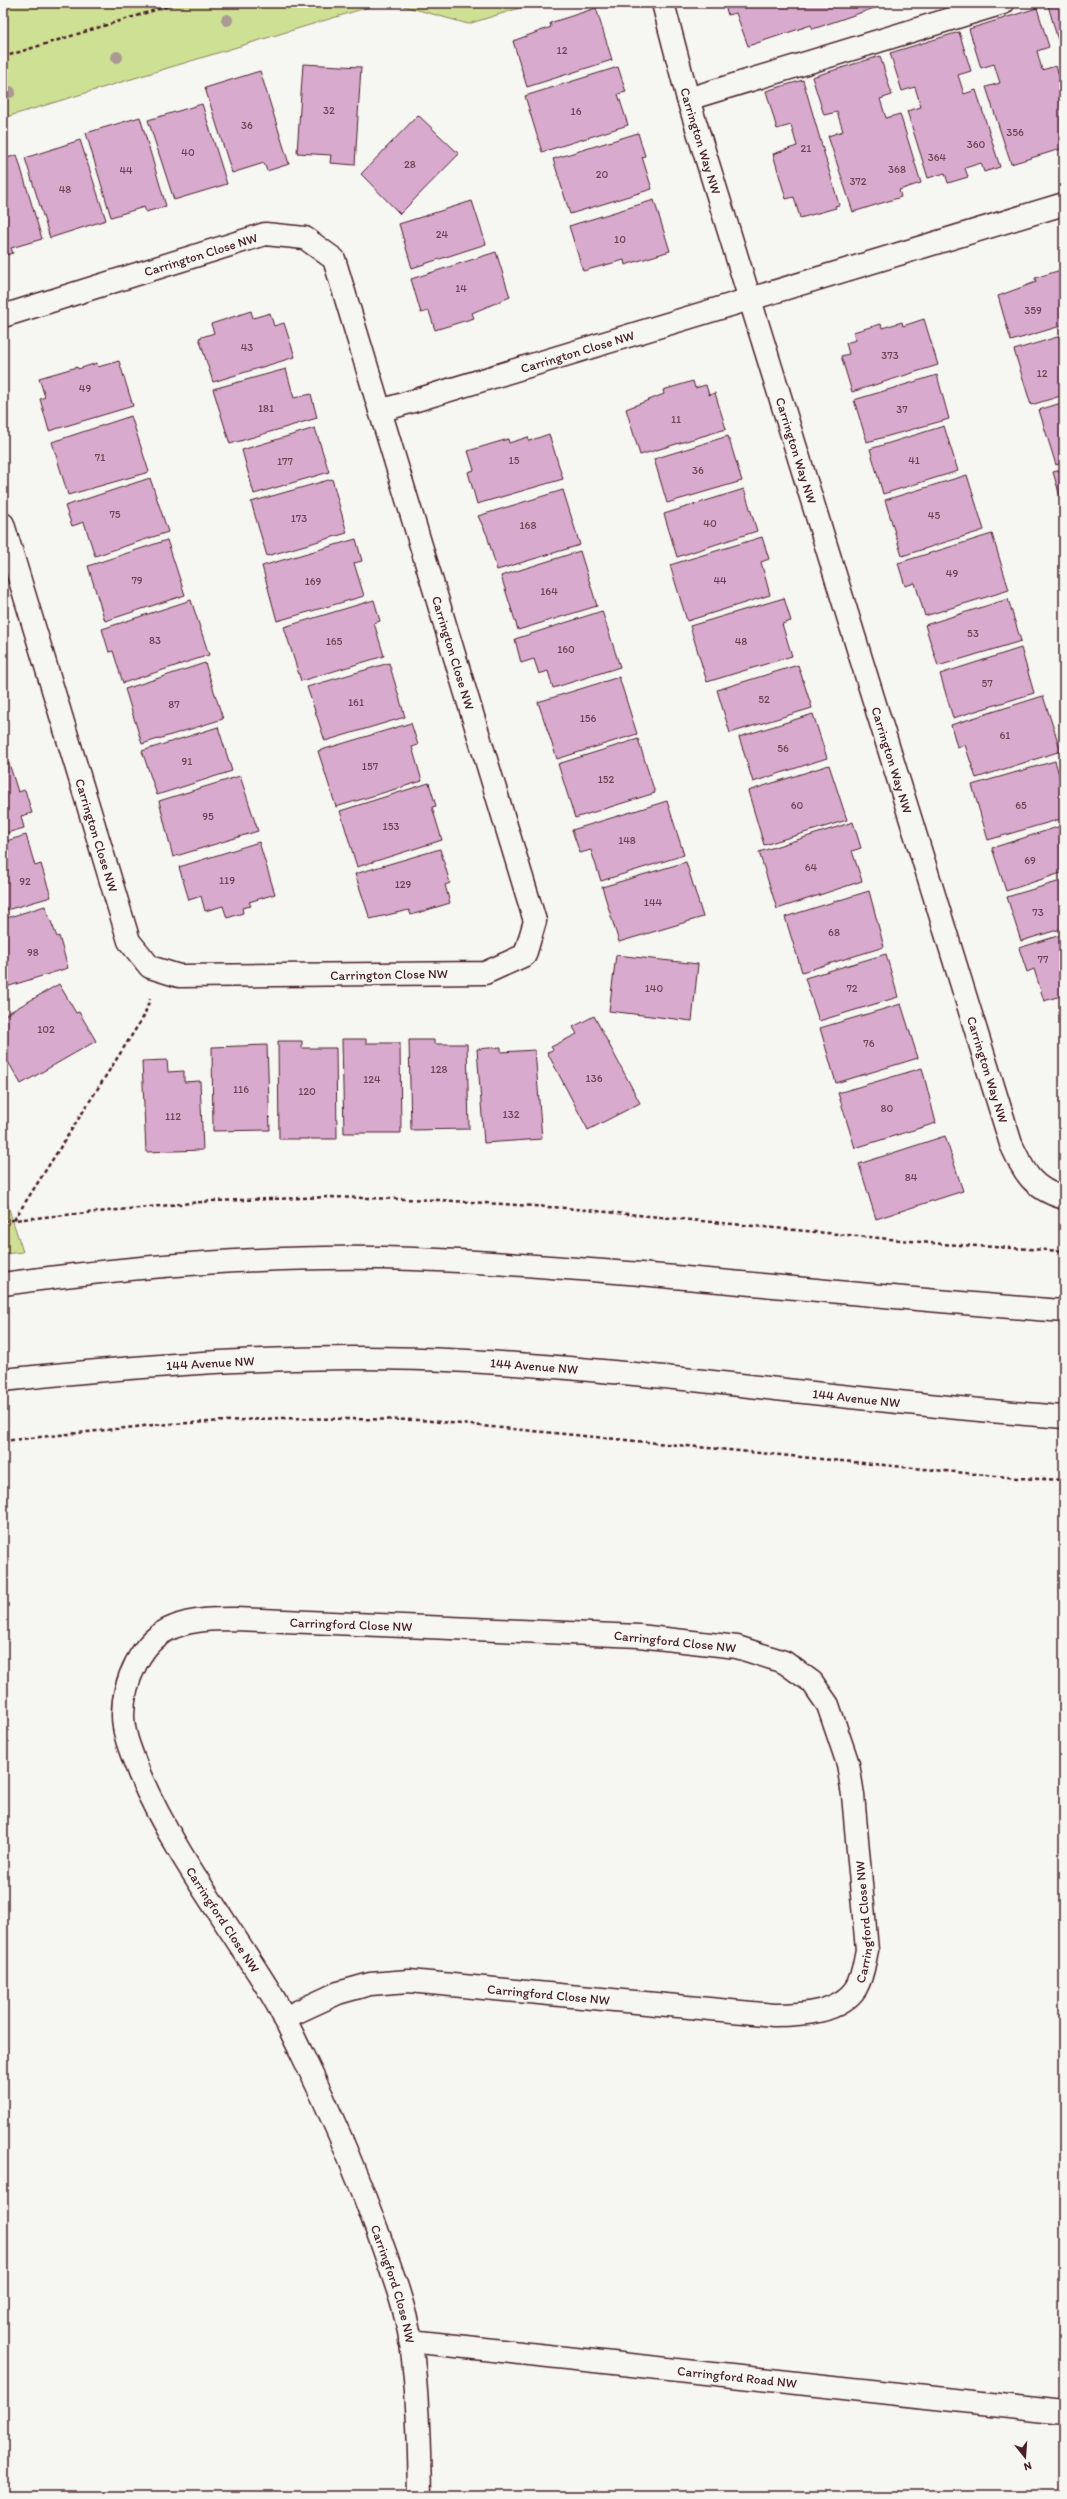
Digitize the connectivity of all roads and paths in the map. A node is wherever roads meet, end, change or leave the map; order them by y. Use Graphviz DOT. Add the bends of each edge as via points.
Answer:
graph roads {
  1 [pos="178,3"];
  2 [pos="663,3"];
  3 [pos="1003,3"];
  4 [pos="3,57"];
  5 [pos="688,99"];
  6 [pos="1064,204"];
  7 [pos="752,300"];
  8 [pos="3,316"];
  9 [pos="380,411"];
  10 [pos="3,524"];
  11 [pos="160,970"];
  12 [pos="1064,1198"];
  13 [pos="14,1220"];
  14 [pos="3,1221"];
  15 [pos="1064,1251"];
  16 [pos="3,1284"];
  17 [pos="1064,1311"];
  18 [pos="3,1380"];
  19 [pos="1064,1417"];
  20 [pos="3,1441"];
  21 [pos="1064,1480"];
  22 [pos="284,2018"];
  23 [pos="410,2341"];
  24 [pos="1064,2412"];
  25 [pos="420,2496"];
  1 -- 4 [label="path"];
  2 -- 5 [label="street, Carrington Way NW"];
  3 -- 5 [label="street"];
  5 -- 7 [label="street, Carrington Way NW"];
  6 -- 7 [label="street"];
  7 -- 9 [label="street, Carrington Close NW"];
  7 -- 12 [label="street, Carrington Way NW" via="1011,1144 1024,1171 1038,1188"];
  8 -- 9 [label="street, Carrington Close NW" via="265,234 305,238 334,259"];
  9 -- 11 [label="street, Carrington Close NW" via="535,921 525,955 485,973 179,976"];
  10 -- 11 [label="street, Carrington Close NW" via="129,942 150,967"];
  11 -- 13 [label="path" via="144,1016"];
  13 -- 14 [label="path"];
  13 -- 15 [label="path" via="212,1201 330,1197 438,1200 565,1208 942,1244"];
  16 -- 17 [label="street" via="136,1269 286,1260 411,1259 539,1266"];
  18 -- 19 [label="street, 144 Avenue NW" via="146,1365 331,1358 466,1360 954,1409"];
  20 -- 21 [label="path" via="177,1423 280,1418 420,1420 1017,1478"];
  22 -- 22 [label="street, Carringford Close NW" via="271,1993 156,1813 128,1745 123,1715 126,1687 135,1664 152,1641 172,1627 201,1620 235,1619 639,1636 737,1647 784,1662 812,1682 828,1705 848,1764 852,1787 866,1950 863,1973 856,1988 846,1999 829,2008 800,2015 774,2014 409,1981 370,1984 338,1993"];
  22 -- 23 [label="street, Carringford Close NW" via="320,2091 361,2187 394,2278"];
  23 -- 24 [label="street, Carringford Road NW"];
  23 -- 25 [label="street, Carringford Close NW" via="419,2435"];
}
